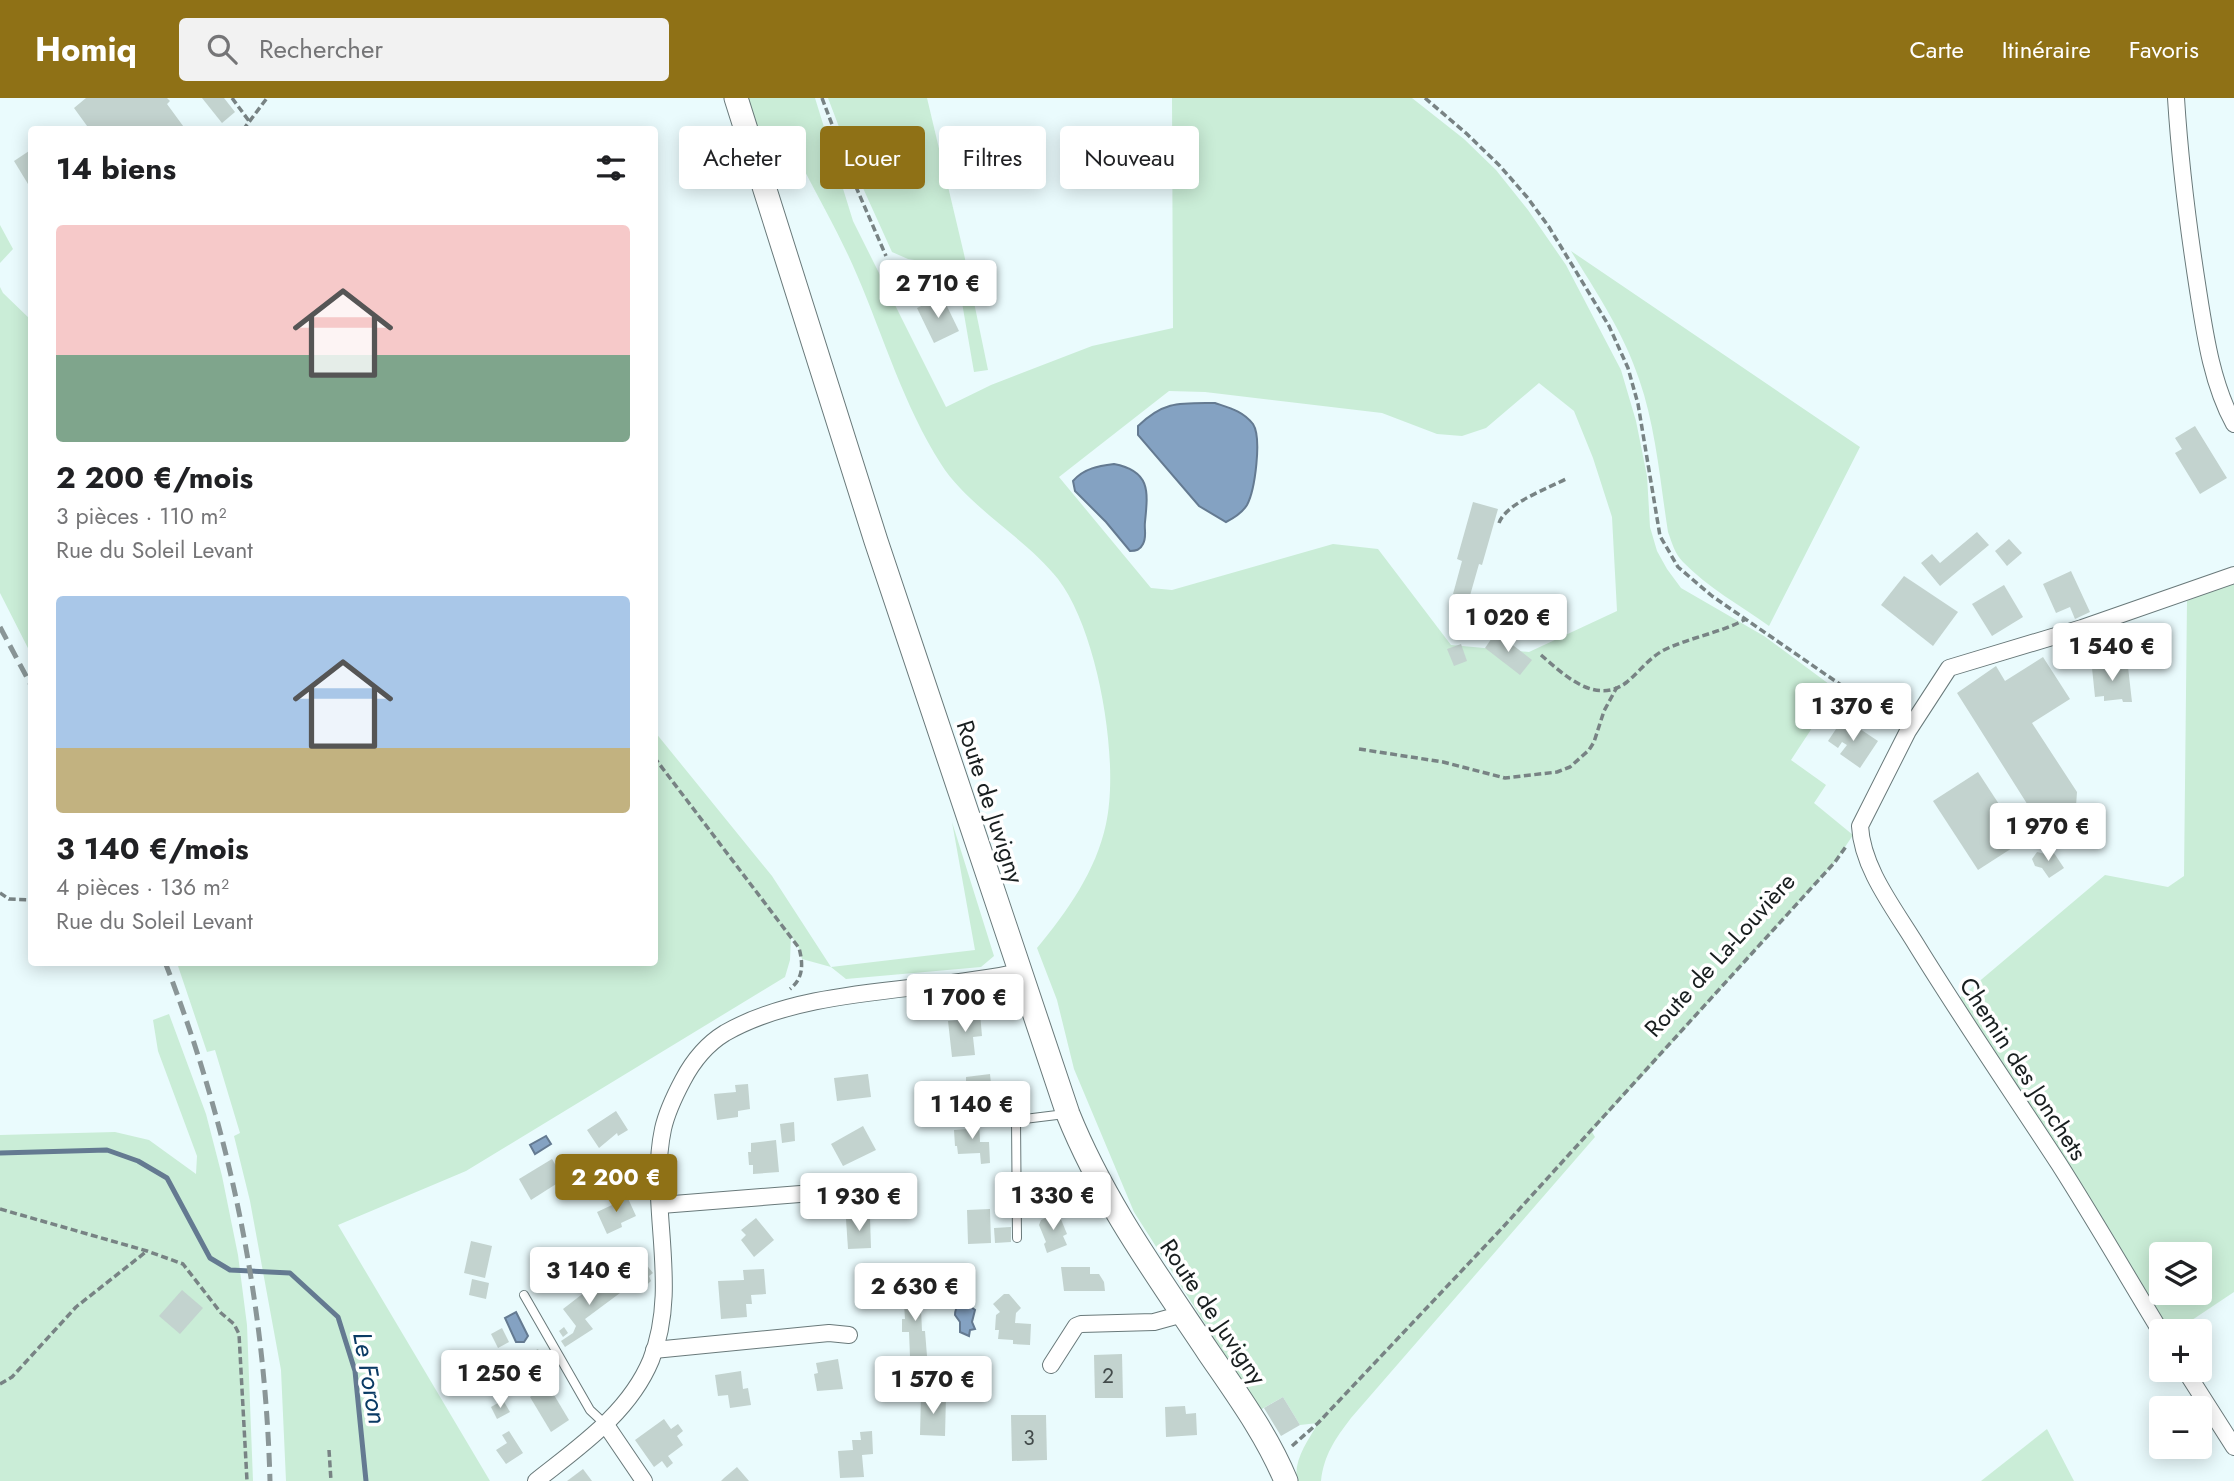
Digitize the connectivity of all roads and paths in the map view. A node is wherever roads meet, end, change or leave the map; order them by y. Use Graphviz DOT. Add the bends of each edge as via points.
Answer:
graph roads {
  1 [pos="232,98"];
  2 [pos="267,98"];
  3 [pos="736,98"];
  4 [pos="822,98"];
  5 [pos="1425,98"];
  6 [pos="2176,98"];
  7 [pos="249,121"];
  8 [pos="246,126"];
  9 [pos="886,256"];
  10 [pos="2234,424"];
  11 [pos="1568,478"];
  12 [pos="1499,523"];
  13 [pos="2234,575"];
  14 [pos="1747,619"];
  15 [pos="1541,655"];
  16 [pos="1617,687"];
  17 [pos="1908,731"];
  18 [pos="1359,749"];
  19 [pos="658,762"];
  20 [pos="1860,826"];
  21 [pos="0,893"];
  22 [pos="28,900"];
  23 [pos="1019,972"];
  24 [pos="784,993"];
  25 [pos="1068,1114"];
  26 [pos="902,1186"];
  27 [pos="661,1205"];
  28 [pos="0,1209"];
  29 [pos="1017,1238"];
  30 [pos="147,1251"];
  31 [pos="524,1295"];
  32 [pos="1184,1314"];
  33 [pos="2153,1319"];
  34 [pos="849,1335"];
  35 [pos="654,1350"];
  36 [pos="1051,1365"];
  37 [pos="2193,1382"];
  38 [pos="0,1384"];
  39 [pos="606,1424"];
  40 [pos="2234,1447"];
  41 [pos="329,1450"];
  42 [pos="1281,1470"];
  43 [pos="247,1481"];
  44 [pos="331,1481"];
  45 [pos="536,1481"];
  46 [pos="644,1481"];
  1 -- 7 [label="path"];
  2 -- 7 [label="path"];
  3 -- 23 [label="street, Route de Juvigny"];
  4 -- 9 [label="path"];
  5 -- 14 [label="path" via="1500,166 1549,227 1609,326 1628,368 1664,546 1691,580"];
  6 -- 10 [label="street" via="2203,319 2222,396"];
  7 -- 8 [label="path"];
  11 -- 12 [label="path" via="1502,514"];
  13 -- 17 [label="street" via="1950,668"];
  14 -- 16 [label="path" via="1663,651"];
  14 -- 17 [label="path"];
  15 -- 16 [label="path" via="1585,688"];
  16 -- 18 [label="path" via="1589,750 1557,772 1505,778 1443,762"];
  17 -- 20 [label="street"];
  19 -- 24 [label="path" via="799,948 800,979"];
  20 -- 33 [label="street, Chemin des Jonchets" via="1871,867 1905,927 2060,1165"];
  20 -- 42 [label="path, Route de La-Louvière" via="1835,862 1318,1423"];
  21 -- 22 [label="path" via="9,899"];
  23 -- 25 [label="street, Route de Juvigny"];
  23 -- 27 [label="street" via="815,1002 765,1016 713,1041 693,1063 667,1114 661,1144"];
  25 -- 29 [label="lane" via="1016,1120"];
  25 -- 32 [label="street, Route de Juvigny" via="1103,1191"];
  26 -- 27 [label="street"];
  27 -- 35 [label="street" via="664,1301"];
  28 -- 30 [label="path"];
  30 -- 38 [label="path" via="76,1307 12,1377"];
  30 -- 43 [label="path" via="183,1264 237,1329"];
  31 -- 39 [label="lane" via="590,1410"];
  32 -- 36 [label="street" via="1154,1322 1081,1324"];
  32 -- 42 [label="street, Route de Juvigny"];
  34 -- 35 [label="street"];
  35 -- 39 [label="street" via="634,1390"];
  37 -- 40 [label="street"];
  39 -- 45 [label="street"];
  39 -- 46 [label="street"];
  41 -- 44 [label="path"];
}
